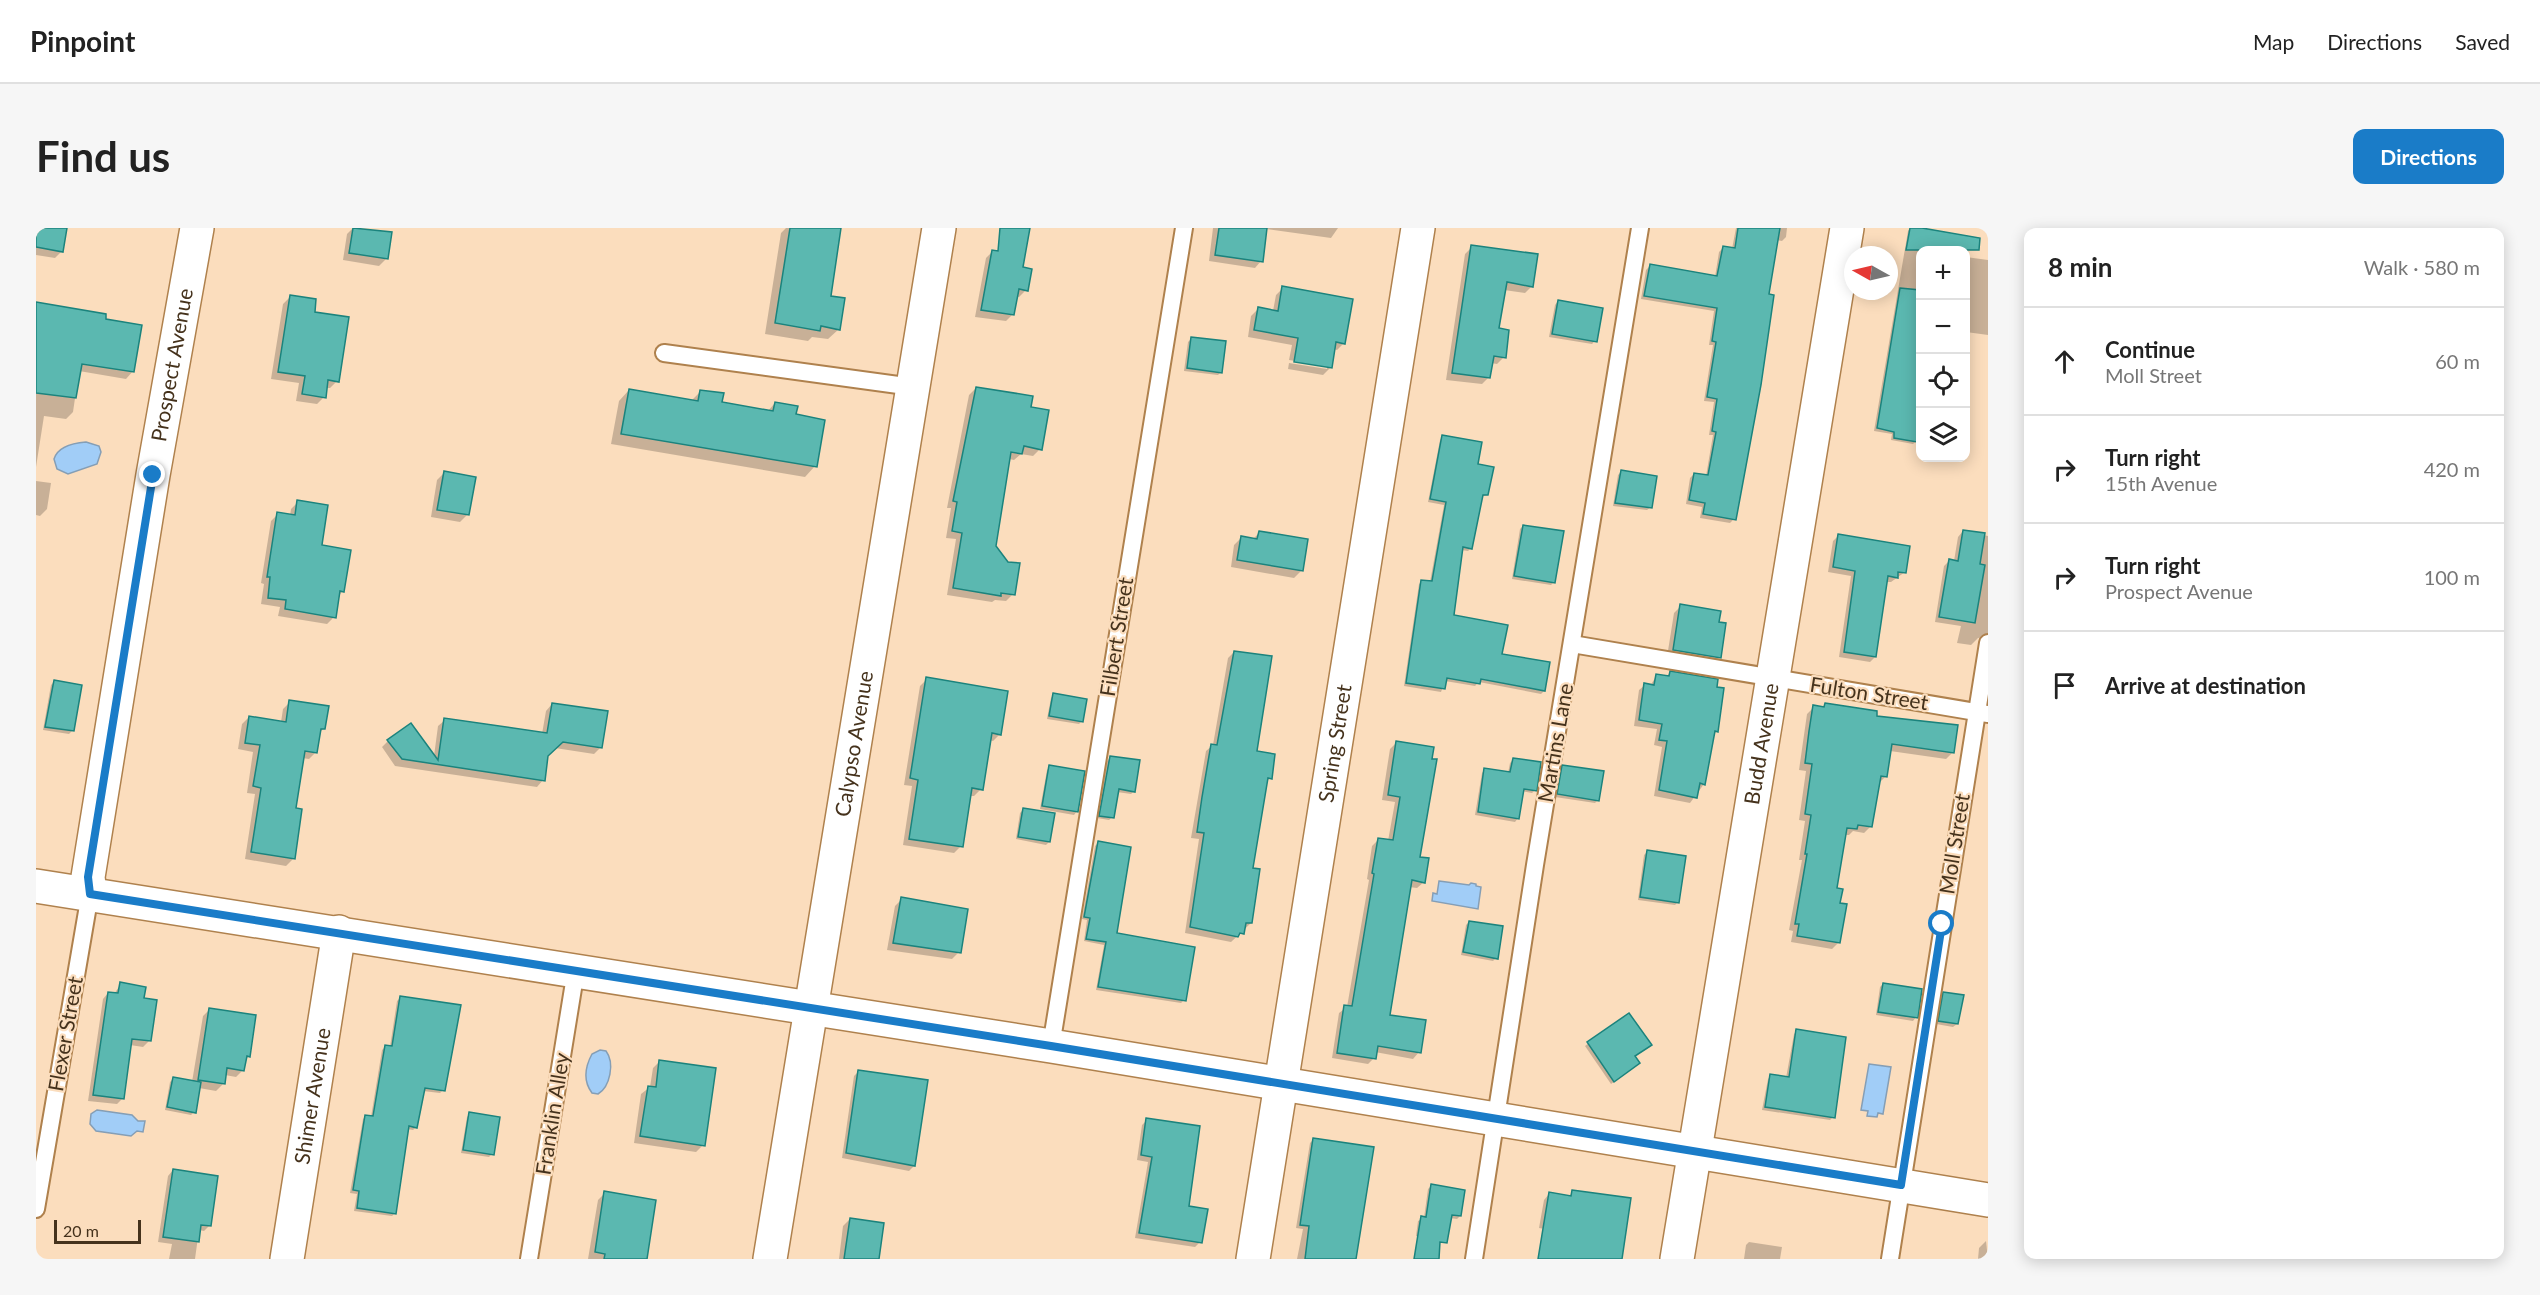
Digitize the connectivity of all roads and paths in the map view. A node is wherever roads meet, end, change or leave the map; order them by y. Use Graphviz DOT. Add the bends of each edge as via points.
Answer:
graph roads {
  1 [pos="197,228"];
  2 [pos="939,228"];
  3 [pos="1184,228"];
  4 [pos="1418,228"];
  5 [pos="1640,228"];
  6 [pos="1847,228"];
  7 [pos="664,353"];
  8 [pos="913,387"];
  9 [pos="1988,643"];
  10 [pos="1572,644"];
  11 [pos="1773,678"];
  12 [pos="1982,713"];
  13 [pos="36,886"];
  14 [pos="90,894"];
  15 [pos="339,932"];
  16 [pos="576,970"];
  17 [pos="812,1008"];
  18 [pos="1051,1046"];
  19 [pos="1280,1083"];
  20 [pos="1497,1119"];
  21 [pos="1693,1152"];
  22 [pos="1901,1185"];
  23 [pos="1988,1200"];
  24 [pos="36,1209"];
  25 [pos="287,1259"];
  26 [pos="529,1259"];
  27 [pos="770,1259"];
  28 [pos="1253,1259"];
  29 [pos="1474,1259"];
  30 [pos="1677,1259"];
  31 [pos="1890,1259"];
  1 -- 14 [label="street, Prospect Avenue" via="88,877"];
  2 -- 8 [label="street, Calypso Avenue"];
  3 -- 18 [label="lane, Filbert Street"];
  4 -- 19 [label="street, Spring Street"];
  5 -- 10 [label="lane, Martins Lane"];
  6 -- 11 [label="street, Budd Avenue"];
  7 -- 8 [label="lane"];
  8 -- 17 [label="street, Calypso Avenue"];
  9 -- 12 [label="lane, Moll Street"];
  10 -- 11 [label="lane, Fulton Street"];
  10 -- 20 [label="lane, Martins Lane"];
  11 -- 12 [label="lane, Fulton Street"];
  11 -- 21 [label="street, Budd Avenue"];
  12 -- 22 [label="lane, Moll Street"];
  13 -- 14 [label="street"];
  14 -- 15 [label="street"];
  14 -- 24 [label="lane, Flexer Street"];
  15 -- 16 [label="street"];
  15 -- 25 [label="street, Shimer Avenue"];
  16 -- 17 [label="street"];
  16 -- 26 [label="lane, Franklin Alley"];
  17 -- 18 [label="street"];
  17 -- 27 [label="street, Calypso Avenue"];
  18 -- 19 [label="street"];
  19 -- 20 [label="street"];
  19 -- 28 [label="street, Spring Street"];
  20 -- 21 [label="street"];
  20 -- 29 [label="lane, Martins Lane"];
  21 -- 22 [label="street"];
  21 -- 30 [label="street, Budd Avenue"];
  22 -- 23 [label="street"];
  22 -- 31 [label="lane, Moll Street"];
}
